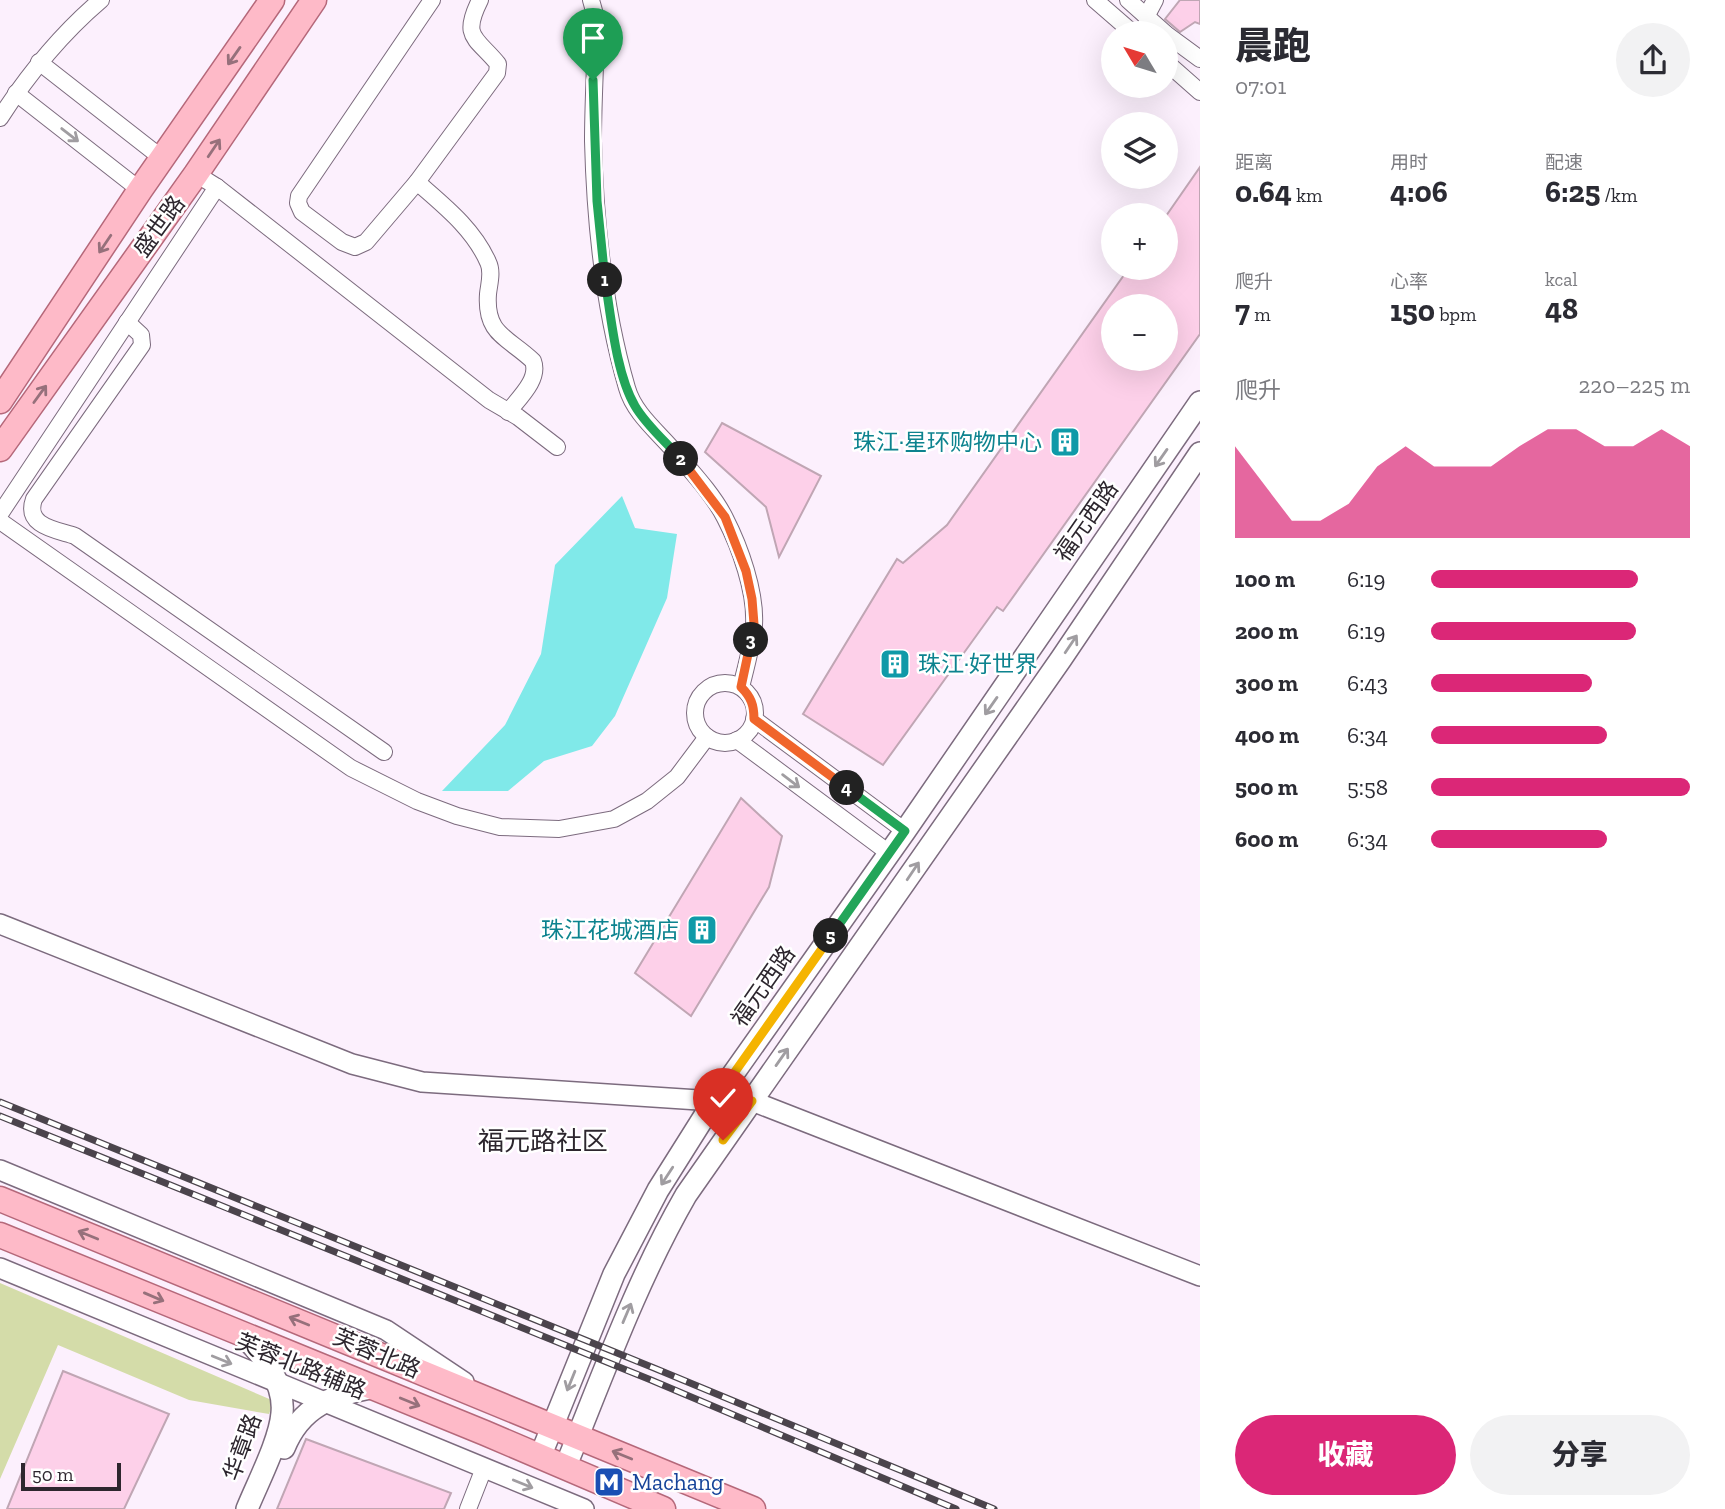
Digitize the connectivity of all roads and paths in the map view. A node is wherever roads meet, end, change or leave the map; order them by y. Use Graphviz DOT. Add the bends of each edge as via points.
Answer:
graph roads {
  1 [pos="101,0"];
  2 [pos="272,0"];
  3 [pos="314,0"];
  4 [pos="432,0"];
  5 [pos="480,0"];
  6 [pos="592,0"];
  7 [pos="1095,0"];
  8 [pos="1128,0"];
  9 [pos="1155,0"];
  10 [pos="1146,17"];
  11 [pos="1119,21"];
  12 [pos="1150,21"];
  13 [pos="1178,43"];
  14 [pos="1200,59"];
  15 [pos="39,62"];
  16 [pos="1178,73"];
  17 [pos="1200,92"];
  18 [pos="16,93"];
  19 [pos="0,118"];
  20 [pos="163,159"];
  21 [pos="207,180"];
  22 [pos="417,182"];
  23 [pos="140,190"];
  24 [pos="127,322"];
  25 [pos="0,401"];
  26 [pos="1200,402"];
  27 [pos="508,412"];
  28 [pos="556,447"];
  29 [pos="0,449"];
  30 [pos="1200,453"];
  31 [pos="0,514"];
  32 [pos="0,521"];
  33 [pos="741,687"];
  34 [pos="754,719"];
  35 [pos="707,737"];
  36 [pos="737,740"];
  37 [pos="384,752"];
  38 [pos="905,831"];
  39 [pos="889,853"];
  40 [pos="0,924"];
  41 [pos="714,1101"];
  42 [pos="752,1101"];
  43 [pos="0,1170"];
  44 [pos="0,1199"];
  45 [pos="0,1235"];
  46 [pos="0,1268"];
  47 [pos="1200,1276"];
  48 [pos="240,1332"];
  49 [pos="276,1382"];
  50 [pos="374,1387"];
  51 [pos="326,1402"];
  52 [pos="495,1402"];
  53 [pos="552,1426"];
  54 [pos="578,1437"];
  55 [pos="540,1457"];
  56 [pos="484,1468"];
  57 [pos="565,1468"];
  58 [pos="247,1509"];
  59 [pos="260,1509"];
  60 [pos="468,1509"];
  61 [pos="584,1509"];
  62 [pos="663,1509"];
  63 [pos="753,1509"];
  1 -- 15 [label="street"];
  2 -- 20 [label="main road, 盛世路, one-way"];
  21 -- 3 [label="main road, 盛世路, one-way"];
  4 -- 22 [label="street" via="299,195 298,203 342,243 360,247"];
  5 -- 22 [label="street" via="471,33 498,64 497,73"];
  6 -- 33 [label="street" via="596,19 593,142 613,329 627,390 636,408 725,517 746,571 754,624"];
  7 -- 11 [label="street"];
  8 -- 10 [label="street"];
  9 -- 10 [label="street"];
  10 -- 12 [label="street"];
  13 -- 14 [label="street"];
  15 -- 18 [label="street"];
  15 -- 20 [label="street"];
  16 -- 17 [label="street"];
  18 -- 19 [label="street"];
  18 -- 23 [label="street, one-way"];
  20 -- 23 [label="main road, 盛世路"];
  21 -- 24 [label="street"];
  21 -- 27 [label="street"];
  29 -- 21 [label="main road, 盛世路, one-way"];
  22 -- 27 [label="street" via="459,219 477,243 491,270 487,309 492,325 536,368"];
  23 -- 25 [label="main road, 盛世路, one-way"];
  24 -- 31 [label="street"];
  24 -- 37 [label="street" via="141,335 142,345 34,499 31,506 38,521 75,536"];
  26 -- 38 [label="main road, 福元西路, one-way"];
  27 -- 28 [label="street"];
  42 -- 30 [label="main road, one-way" via="1062,659"];
  32 -- 35 [label="street" via="351,768 457,816 500,827 559,829 614,819 677,777"];
  33 -- 34 [label="street" via="750,696"];
  33 -- 35 [label="street" via="719,684 700,696 695,718"];
  34 -- 36 [label="street"];
  34 -- 38 [label="street"];
  35 -- 36 [label="street" via="727,743"];
  36 -- 39 [label="street, one-way"];
  38 -- 39 [label="main road, 福元西路"];
  39 -- 41 [label="main road, 福元西路"];
  40 -- 41 [label="street" via="352,1063 422,1082"];
  41 -- 42 [label="street"];
  41 -- 53 [label="main road, 福元西路, one-way" via="628,1245"];
  42 -- 47 [label="street"];
  54 -- 42 [label="main road, one-way" via="657,1245"];
  43 -- 52 [label="street" via="386,1330"];
  52 -- 44 [label="main road, 芙蓉北路, one-way"];
  45 -- 48 [label="main road, 芙蓉北路, one-way"];
  46 -- 49 [label="street, 芙蓉北路辅路, one-way"];
  48 -- 49 [label="main road, 华章路" via="269,1366"];
  48 -- 50 [label="main road, 芙蓉北路"];
  49 -- 51 [label="street, 芙蓉北路辅路"];
  49 -- 58 [label="main road, 华章路" via="283,1409 280,1426"];
  50 -- 51 [label="main road, 华章路"];
  50 -- 55 [label="main road, 芙蓉北路, one-way"];
  51 -- 56 [label="street, 芙蓉北路辅路"];
  51 -- 59 [label="main road, 华章路" via="305,1414 291,1430"];
  52 -- 53 [label="main road, 芙蓉北路"];
  53 -- 54 [label="main road, 芙蓉北路"];
  53 -- 55 [label="main road, 福元西路"];
  54 -- 57 [label="main road"];
  63 -- 54 [label="main road, 芙蓉北路, one-way"];
  55 -- 57 [label="main road, 芙蓉北路"];
  56 -- 60 [label="street"];
  56 -- 61 [label="street, 芙蓉北路辅路, one-way"];
  57 -- 62 [label="main road, 芙蓉北路"];
}
